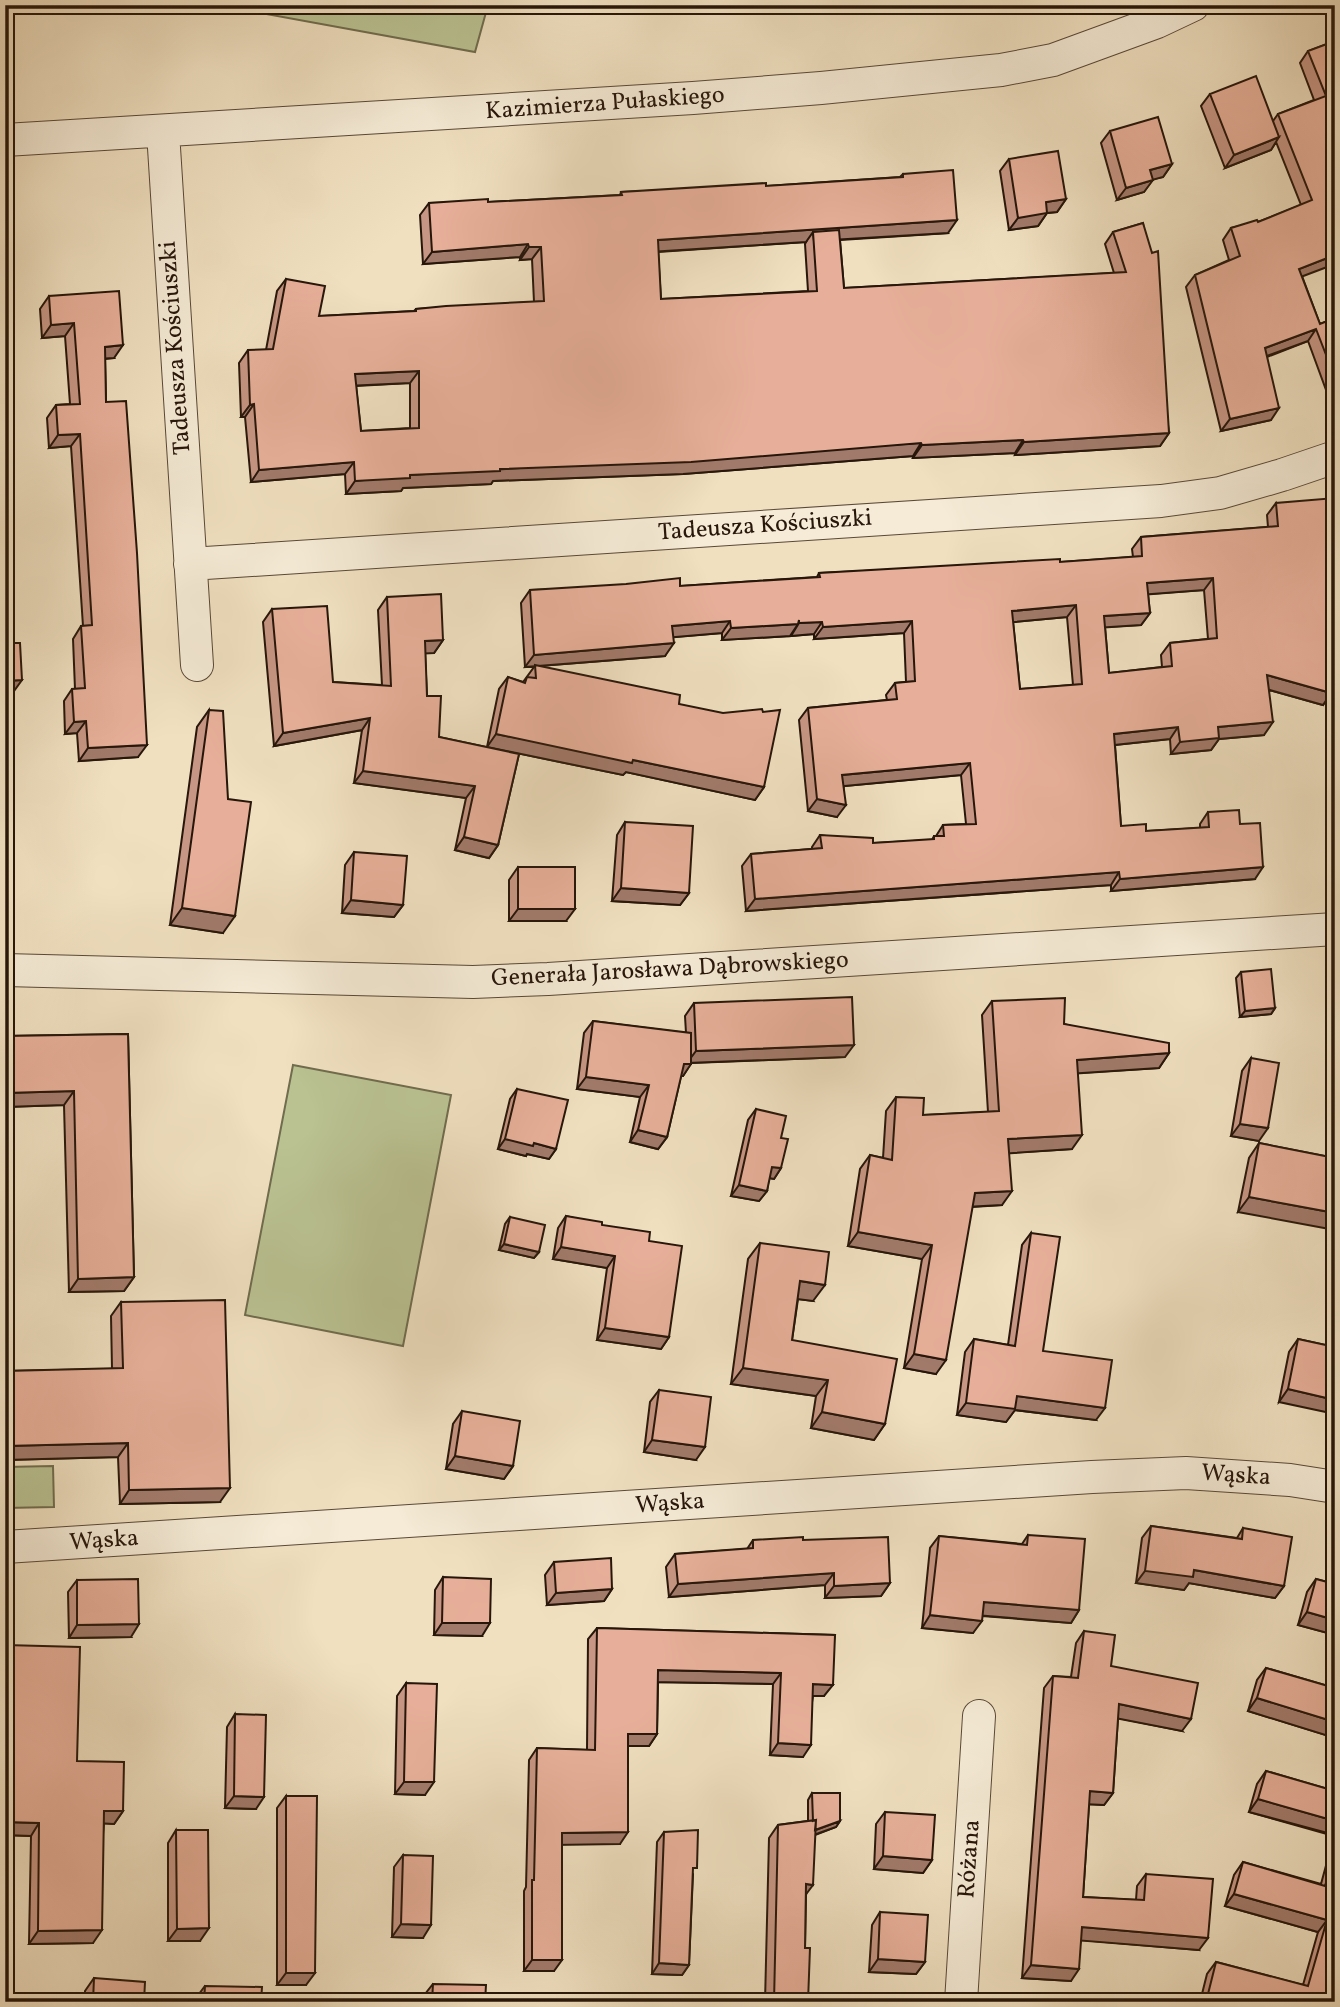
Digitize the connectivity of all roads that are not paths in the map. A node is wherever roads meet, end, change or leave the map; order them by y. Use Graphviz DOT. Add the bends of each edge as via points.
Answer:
graph roads {
  1 [pos="1193,5"];
  2 [pos="163,132"];
  3 [pos="5,140"];
  4 [pos="1335,457"];
  5 [pos="190,564"];
  6 [pos="197,665"];
  7 [pos="1335,929"];
  8 [pos="5,970"];
  9 [pos="1335,1486"];
  10 [pos="5,1547"];
  11 [pos="979,1716"];
  12 [pos="961,2002"];
  1 -- 2 [label="street, Kazimierza Pułaskiego" via="1053,60 1001,70 693,98"];
  2 -- 3 [label="street, Kazimierza Pułaskiego"];
  2 -- 5 [label="street, Tadeusza Kościuszki"];
  4 -- 5 [label="street, Tadeusza Kościuszki" via="1220,493 1161,501"];
  5 -- 6 [label="street, Tadeusza Kościuszki"];
  7 -- 8 [label="street, Generała Jarosława Dąbrowskiego" via="473,982"];
  9 -- 10 [label="street, Wąska" via="1186,1473 1092,1477"];
  11 -- 12 [label="street, Różana"];
}
